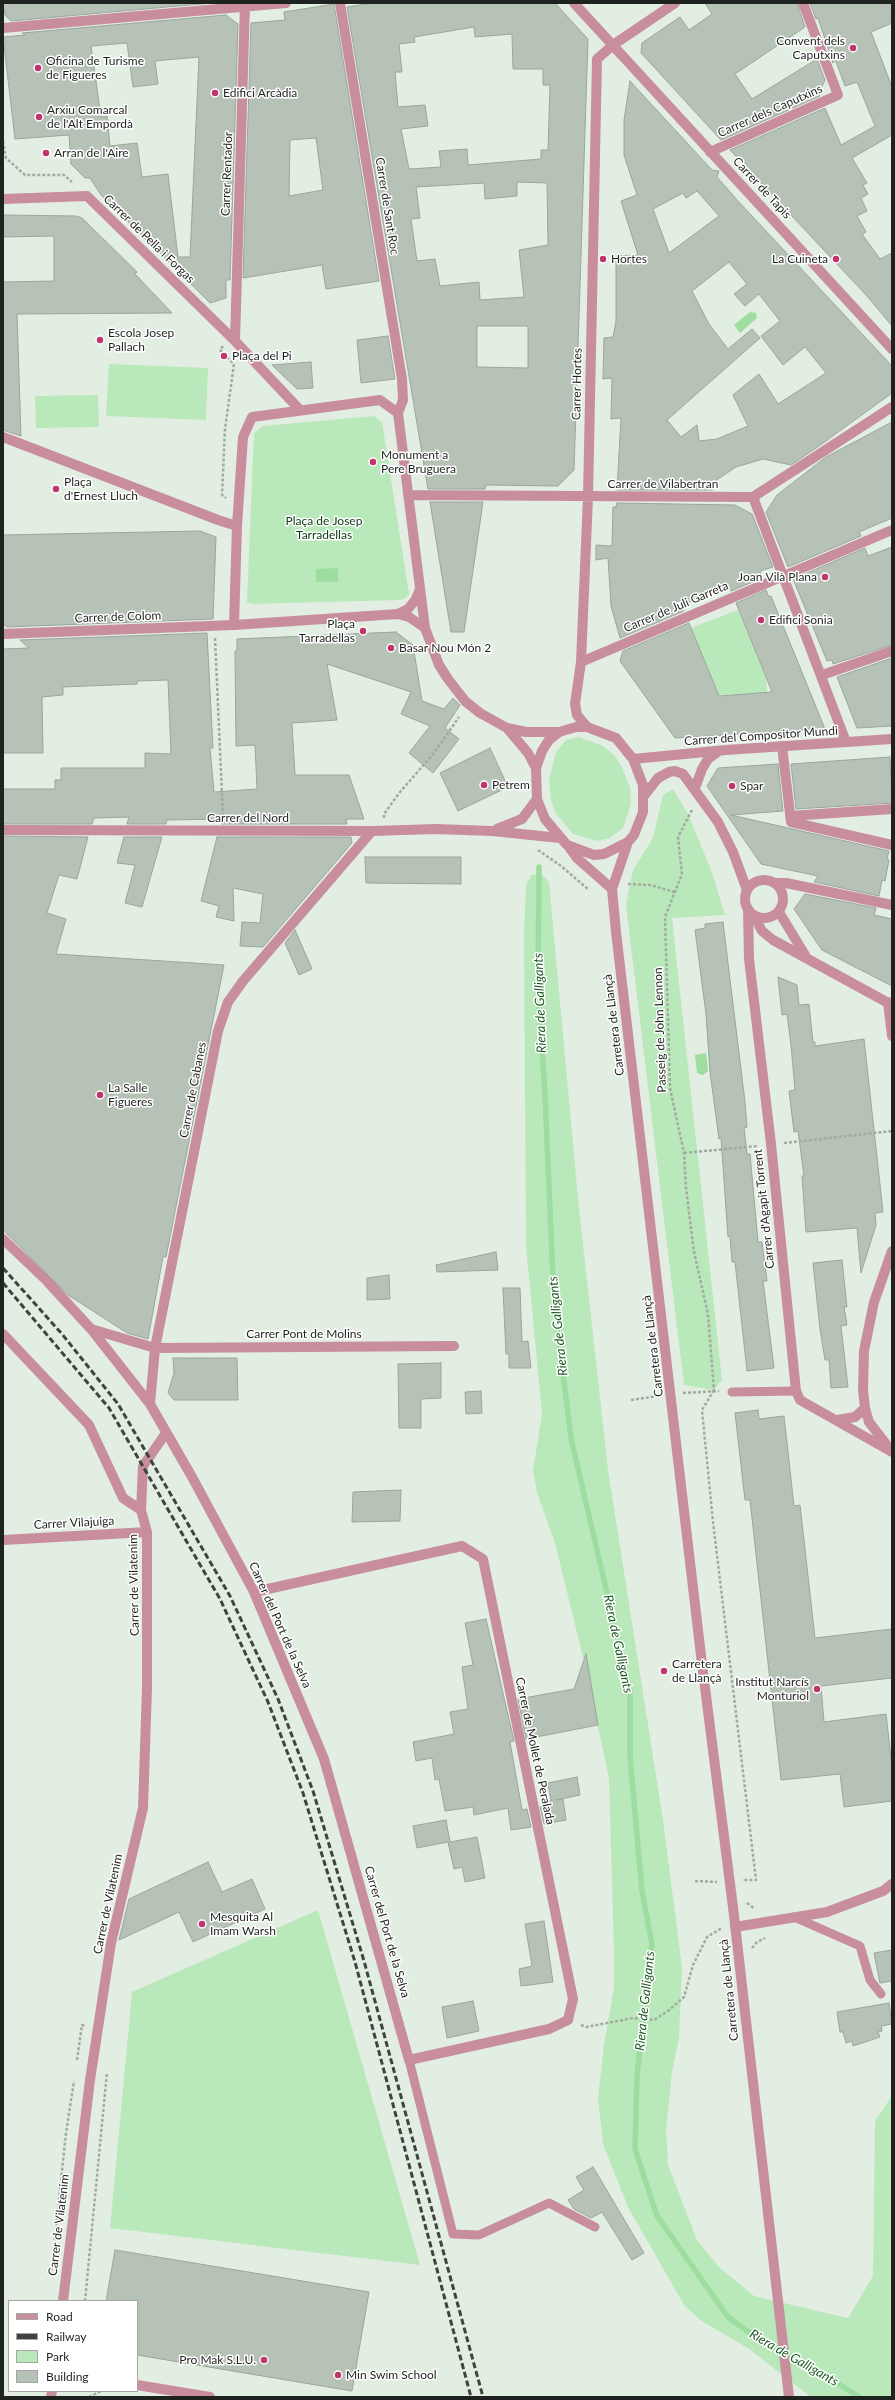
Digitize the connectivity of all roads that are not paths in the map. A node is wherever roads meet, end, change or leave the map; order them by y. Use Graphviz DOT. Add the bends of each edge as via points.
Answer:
graph roads {
  1 [pos="286,3"];
  2 [pos="340,3"];
  3 [pos="574,3"];
  4 [pos="675,3"];
  5 [pos="803,3"];
  6 [pos="245,6"];
  7 [pos="3,28"];
  8 [pos="613,45"];
  9 [pos="710,152"];
  10 [pos="3,199"];
  11 [pos="233,339"];
  12 [pos="892,349"];
  13 [pos="892,407"];
  14 [pos="300,410"];
  15 [pos="398,413"];
  16 [pos="3,436"];
  17 [pos="408,495"];
  18 [pos="588,497"];
  19 [pos="753,497"];
  20 [pos="237,526"];
  21 [pos="892,530"];
  22 [pos="783,577"];
  23 [pos="420,585"];
  24 [pos="398,614"];
  25 [pos="234,625"];
  26 [pos="425,628"];
  27 [pos="3,634"];
  28 [pos="892,651"];
  29 [pos="581,662"];
  30 [pos="822,675"];
  31 [pos="587,727"];
  32 [pos="507,728"];
  33 [pos="559,732"];
  34 [pos="892,739"];
  35 [pos="846,742"];
  36 [pos="782,746"];
  37 [pos="719,751"];
  38 [pos="633,760"];
  39 [pos="536,768"];
  40 [pos="697,791"];
  41 [pos="644,796"];
  42 [pos="537,799"];
  43 [pos="892,809"];
  44 [pos="790,816"];
  45 [pos="3,830"];
  46 [pos="372,831"];
  47 [pos="492,831"];
  48 [pos="560,838"];
  49 [pos="628,842"];
  50 [pos="892,844"];
  51 [pos="568,845"];
  52 [pos="775,883"];
  53 [pos="612,889"];
  54 [pos="747,890"];
  55 [pos="892,905"];
  56 [pos="751,912"];
  57 [pos="779,912"];
  58 [pos="808,958"];
  59 [pos="890,1004"];
  60 [pos="892,1036"];
  61 [pos="3,1239"];
  62 [pos="892,1251"];
  63 [pos="91,1329"];
  64 [pos="3,1334"];
  65 [pos="454,1346"];
  66 [pos="155,1348"];
  67 [pos="796,1391"];
  68 [pos="732,1392"];
  69 [pos="150,1404"];
  70 [pos="865,1408"];
  71 [pos="837,1420"];
  72 [pos="166,1433"];
  73 [pos="892,1452"];
  74 [pos="141,1510"];
  75 [pos="147,1532"];
  76 [pos="3,1540"];
  77 [pos="254,1592"];
  78 [pos="892,1884"];
  79 [pos="794,1917"];
  80 [pos="735,1927"];
  81 [pos="881,1994"];
  82 [pos="409,2060"];
  83 [pos="595,2228"];
  84 [pos="63,2300"];
  85 [pos="138,2385"];
  86 [pos="210,2397"];
  87 [pos="789,2397"];
  1 -- 6 [label="street"];
  2 -- 15 [label="street, Carrer de Sant Roc" via="402,379 404,400"];
  3 -- 8 [label="street, Carrer de Tapis"];
  4 -- 8 [label="street, Carrer Hortes"];
  5 -- 9 [label="street, Carrer dels Caputxins" via="838,95"];
  6 -- 7 [label="street"];
  6 -- 11 [label="street, Carrer Rentador"];
  8 -- 9 [label="street, Carrer de Tapis"];
  8 -- 18 [label="street, Carrer Hortes" via="597,59"];
  9 -- 12 [label="street, Carrer de Tapis"];
  10 -- 11 [label="street, Carrer de Pella i Forgas" via="87,196"];
  11 -- 14 [label="street"];
  13 -- 19 [label="street"];
  14 -- 15 [label="street" via="380,400"];
  14 -- 20 [label="street" via="252,417 243,437"];
  15 -- 17 [label="street"];
  16 -- 20 [label="street"];
  17 -- 18 [label="street, Carrer de Vilabertran"];
  17 -- 23 [label="street"];
  18 -- 19 [label="street, Carrer de Vilabertran"];
  18 -- 29 [label="street, Carrer Hortes"];
  19 -- 22 [label="street"];
  20 -- 25 [label="street"];
  21 -- 22 [label="street, Carrer de Juli Garreta"];
  22 -- 29 [label="street, Carrer de Juli Garreta"];
  22 -- 30 [label="street"];
  23 -- 24 [label="street" via="416,599 408,609"];
  23 -- 26 [label="street"];
  24 -- 25 [label="street"];
  24 -- 26 [label="street" via="409,617"];
  25 -- 27 [label="street, Carrer de Colom"];
  26 -- 32 [label="street" via="439,665 465,701"];
  28 -- 30 [label="street"];
  29 -- 31 [label="street, Carrer Hortes" via="575,704 577,715"];
  30 -- 35 [label="street"];
  31 -- 33 [label="street"];
  31 -- 38 [label="street" via="616,738"];
  32 -- 33 [label="street" via="526,732"];
  32 -- 39 [label="street" via="528,753"];
  33 -- 39 [label="street" via="549,740"];
  34 -- 35 [label="street, Carrer del Compositor Mundi"];
  35 -- 36 [label="street, Carrer del Compositor Mundi"];
  36 -- 37 [label="street, Carrer del Compositor Mundi"];
  36 -- 44 [label="street"];
  37 -- 38 [label="street, Carrer del Compositor Mundi"];
  37 -- 40 [label="street" via="708,759 702,769"];
  38 -- 41 [label="street" via="638,769"];
  39 -- 42 [label="street"];
  40 -- 41 [label="street" via="683,774 676,771 658,778"];
  40 -- 54 [label="street" via="718,822 736,858"];
  41 -- 49 [label="street" via="639,824"];
  42 -- 47 [label="street, Carrer del Nord" via="522,819"];
  42 -- 48 [label="street" via="545,819"];
  43 -- 44 [label="street"];
  44 -- 50 [label="street" via="790,822"];
  45 -- 46 [label="street, Carrer del Nord"];
  46 -- 47 [label="street, Carrer del Nord"];
  46 -- 66 [label="street, Carrer de Cabanes" via="243,981 228,1002 218,1031"];
  47 -- 48 [label="street, Carrer del Nord"];
  48 -- 51 [label="street"];
  49 -- 51 [label="street" via="604,854 594,855"];
  49 -- 53 [label="street, Carretera de Llançà"];
  51 -- 53 [label="street" via="577,858"];
  52 -- 54 [label="street" via="760,881"];
  52 -- 55 [label="street" via="786,883"];
  52 -- 57 [label="street" via="783,896"];
  53 -- 80 [label="street, Carretera de Llançà"];
  54 -- 56 [label="street" via="745,903"];
  56 -- 57 [label="street" via="767,918"];
  56 -- 58 [label="street" via="762,931 773,940"];
  56 -- 67 [label="street, Carrer d'Agapit Torrent" via="749,959"];
  57 -- 58 [label="street" via="801,951"];
  58 -- 59 [label="street"];
  59 -- 60 [label="street"];
  61 -- 63 [label="street, Carrer del Port de la Selva" via="47,1281"];
  62 -- 70 [label="street" via="874,1302 864,1351"];
  63 -- 66 [label="street, Carrer Pont de Molins"];
  63 -- 69 [label="street, Carrer del Port de la Selva"];
  64 -- 74 [label="street" via="89,1425 124,1498"];
  65 -- 66 [label="street, Carrer Pont de Molins"];
  66 -- 69 [label="street, Carrer de Cabanes"];
  67 -- 68 [label="lane"];
  67 -- 71 [label="street" via="800,1400"];
  69 -- 72 [label="street, Carrer del Port de la Selva"];
  70 -- 71 [label="street" via="855,1417"];
  70 -- 73 [label="street" via="868,1422"];
  71 -- 73 [label="street"];
  72 -- 74 [label="street, Carrer de Vilatenim" via="143,1466"];
  72 -- 77 [label="street, Carrer del Port de la Selva"];
  74 -- 75 [label="street, Carrer de Vilatenim"];
  75 -- 76 [label="street, Carrer Vilajuiga"];
  75 -- 84 [label="street, Carrer de Vilatenim" via="148,1688 143,1808 111,1943 90,2080"];
  77 -- 82 [label="street, Carrer del Port de la Selva" via="324,1759"];
  77 -- 82 [label="street, Carrer de Mollet de Peralada" via="462,1546 483,1559 573,1999 568,2020 549,2029"];
  78 -- 79 [label="street" via="883,1891 827,1912"];
  79 -- 80 [label="street"];
  79 -- 81 [label="lane" via="860,1946 870,1980"];
  80 -- 87 [label="street, Carretera de Llançà"];
  82 -- 83 [label="lane" via="453,2234 479,2235 549,2203"];
  85 -- 86 [label="street"];
}
